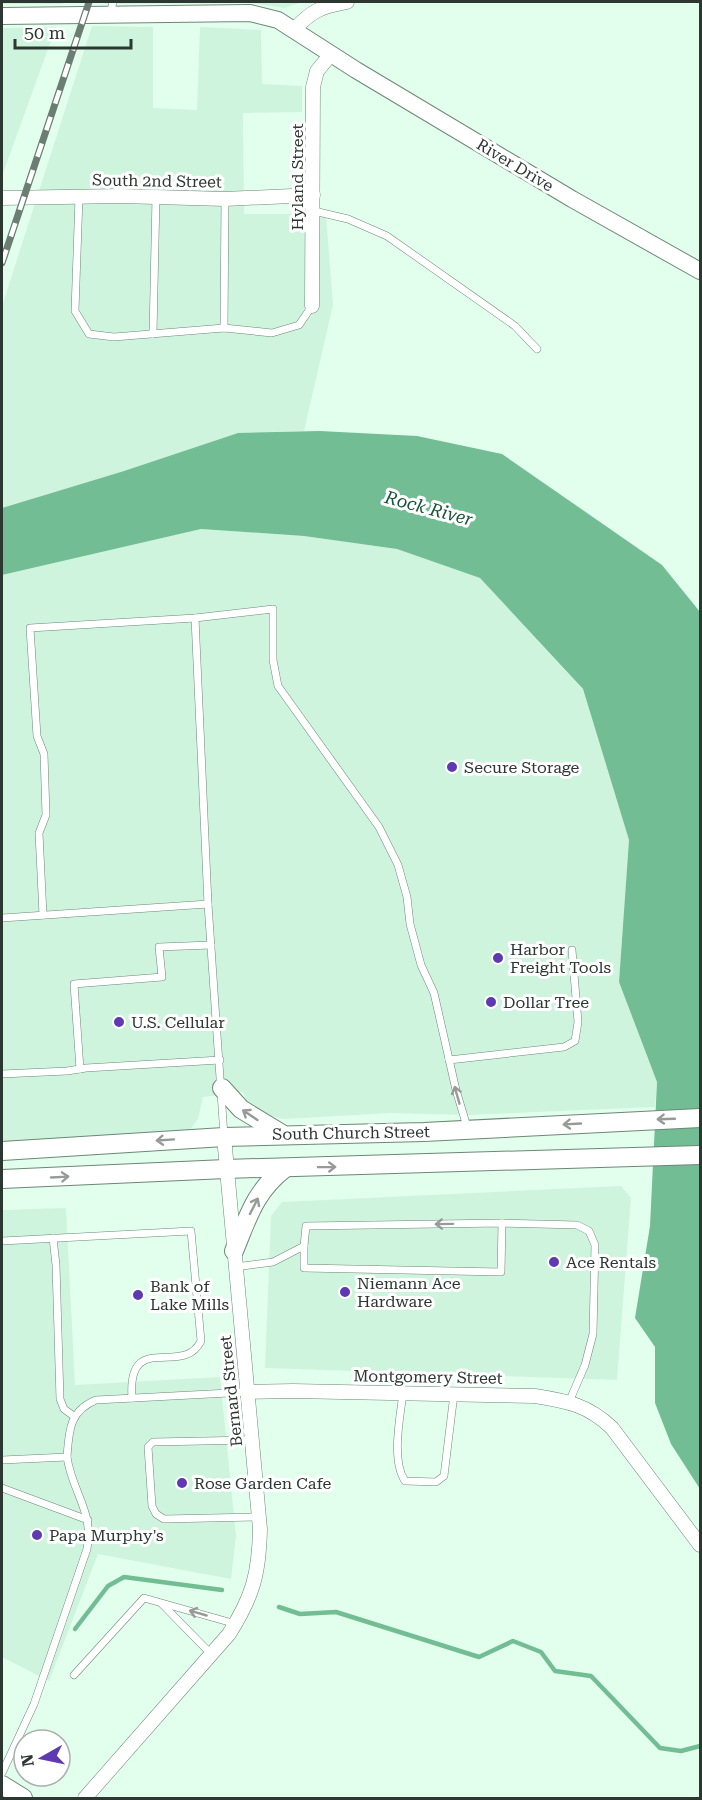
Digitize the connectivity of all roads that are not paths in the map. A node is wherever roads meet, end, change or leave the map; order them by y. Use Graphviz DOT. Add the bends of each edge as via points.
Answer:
graph roads {
  1 [pos="347,2"];
  2 [pos="315,6"];
  3 [pos="111,8"];
  4 [pos="2,16"];
  5 [pos="294,30"];
  6 [pos="332,54"];
  7 [pos="313,195"];
  8 [pos="79,197"];
  9 [pos="156,197"];
  10 [pos="2,198"];
  11 [pos="225,199"];
  12 [pos="314,211"];
  13 [pos="700,271"];
  14 [pos="312,306"];
  15 [pos="224,328"];
  16 [pos="153,334"];
  17 [pos="537,349"];
  18 [pos="195,618"];
  19 [pos="208,904"];
  20 [pos="43,915"];
  21 [pos="2,918"];
  22 [pos="211,945"];
  23 [pos="572,950"];
  24 [pos="220,1060"];
  25 [pos="450,1060"];
  26 [pos="80,1069"];
  27 [pos="2,1074"];
  28 [pos="222,1088"];
  29 [pos="700,1118"];
  30 [pos="468,1130"];
  31 [pos="284,1135"];
  32 [pos="224,1137"];
  33 [pos="2,1151"];
  34 [pos="700,1155"];
  35 [pos="285,1168"];
  36 [pos="226,1169"];
  37 [pos="2,1179"];
  38 [pos="502,1223"];
  39 [pos="53,1238"];
  40 [pos="2,1241"];
  41 [pos="304,1245"];
  42 [pos="235,1259"];
  43 [pos="248,1392"];
  44 [pos="403,1393"];
  45 [pos="454,1395"];
  46 [pos="132,1398"];
  47 [pos="569,1402"];
  48 [pos="75,1417"];
  49 [pos="253,1440"];
  50 [pos="68,1457"];
  51 [pos="2,1460"];
  52 [pos="2,1488"];
  53 [pos="259,1518"];
  54 [pos="88,1520"];
  55 [pos="700,1545"];
  56 [pos="161,1602"];
  57 [pos="236,1624"];
  58 [pos="212,1655"];
  59 [pos="74,1675"];
  60 [pos="2,1773"];
  61 [pos="2,1785"];
  62 [pos="23,1798"];
  63 [pos="85,1798"];
  1 -- 2 [label="street"];
  2 -- 5 [label="street"];
  3 -- 4 [label="street, River Drive"];
  3 -- 5 [label="street, River Drive" via="250,13 278,20"];
  5 -- 6 [label="street, River Drive"];
  6 -- 7 [label="street, Hyland Street" via="317,71 313,87"];
  6 -- 13 [label="street, River Drive"];
  7 -- 11 [label="street, South 2nd Street"];
  7 -- 12 [label="street, Hyland Street"];
  8 -- 9 [label="street, South 2nd Street"];
  8 -- 10 [label="street, South 2nd Street"];
  8 -- 16 [label="lane" via="75,311 89,334"];
  9 -- 11 [label="street, South 2nd Street"];
  9 -- 16 [label="lane"];
  11 -- 15 [label="lane"];
  12 -- 14 [label="street, Hyland Street"];
  12 -- 17 [label="lane" via="348,219 387,236 515,326"];
  14 -- 15 [label="lane" via="299,325 272,333"];
  15 -- 16 [label="lane"];
  18 -- 19 [label="lane"];
  18 -- 20 [label="lane" via="30,628 38,736 44,754 46,815 39,832"];
  18 -- 25 [label="lane" via="273,609 273,660 278,686 379,827 399,865 421,965 434,993"];
  19 -- 20 [label="lane"];
  19 -- 22 [label="lane"];
  20 -- 21 [label="lane"];
  22 -- 24 [label="lane"];
  22 -- 26 [label="lane" via="159,947 162,977 74,984"];
  23 -- 25 [label="lane" via="578,1022 575,1041 564,1047"];
  24 -- 26 [label="lane"];
  24 -- 28 [label="lane"];
  30 -- 25 [label="lane, one-way"];
  26 -- 27 [label="lane"];
  31 -- 28 [label="main road, one-way" via="241,1109"];
  28 -- 32 [label="lane"];
  29 -- 30 [label="main road, South Church Street, one-way"];
  30 -- 31 [label="main road, South Church Street"];
  31 -- 32 [label="main road, South Church Street"];
  32 -- 33 [label="main road, South Church Street, one-way"];
  32 -- 36 [label="street, Bernard Street"];
  35 -- 34 [label="main road, South Church Street, one-way"];
  35 -- 36 [label="main road, South Church Street"];
  42 -- 35 [label="main road, one-way" via="255,1202 270,1180"];
  37 -- 36 [label="main road, South Church Street, one-way"];
  36 -- 42 [label="street, Bernard Street"];
  38 -- 41 [label="lane, one-way" via="306,1226"];
  38 -- 41 [label="lane" via="501,1272 304,1268"];
  38 -- 47 [label="lane" via="577,1225 589,1231 595,1245 593,1334"];
  39 -- 40 [label="lane"];
  39 -- 46 [label="lane" via="191,1231 201,1341 190,1354 147,1359 138,1365 132,1372"];
  39 -- 48 [label="lane" via="60,1399 64,1409"];
  41 -- 42 [label="lane" via="273,1262"];
  42 -- 43 [label="street, Bernard Street"];
  43 -- 44 [label="street, Montgomery Street"];
  43 -- 46 [label="lane"];
  43 -- 49 [label="street, Bernard Street"];
  44 -- 45 [label="street, Montgomery Street"];
  44 -- 45 [label="lane" via="398,1428 399,1472 405,1481 436,1482 444,1476"];
  45 -- 47 [label="street, Montgomery Street" via="535,1396"];
  46 -- 48 [label="lane" via="96,1400 83,1406"];
  47 -- 55 [label="street, Montgomery Street" via="603,1419"];
  48 -- 50 [label="lane"];
  49 -- 53 [label="street, Bernard Street"];
  49 -- 53 [label="lane" via="153,1442 148,1447 152,1506 164,1519"];
  50 -- 51 [label="lane"];
  50 -- 54 [label="lane"];
  52 -- 54 [label="lane"];
  53 -- 57 [label="street, Bernard Street" via="257,1574"];
  54 -- 60 [label="lane" via="87,1549 34,1704"];
  57 -- 56 [label="lane, one-way"];
  56 -- 58 [label="lane"];
  56 -- 59 [label="lane" via="144,1598"];
  57 -- 58 [label="street, Bernard Street"];
  58 -- 63 [label="street, Bernard Street"];
  61 -- 62 [label="main road"];
}
